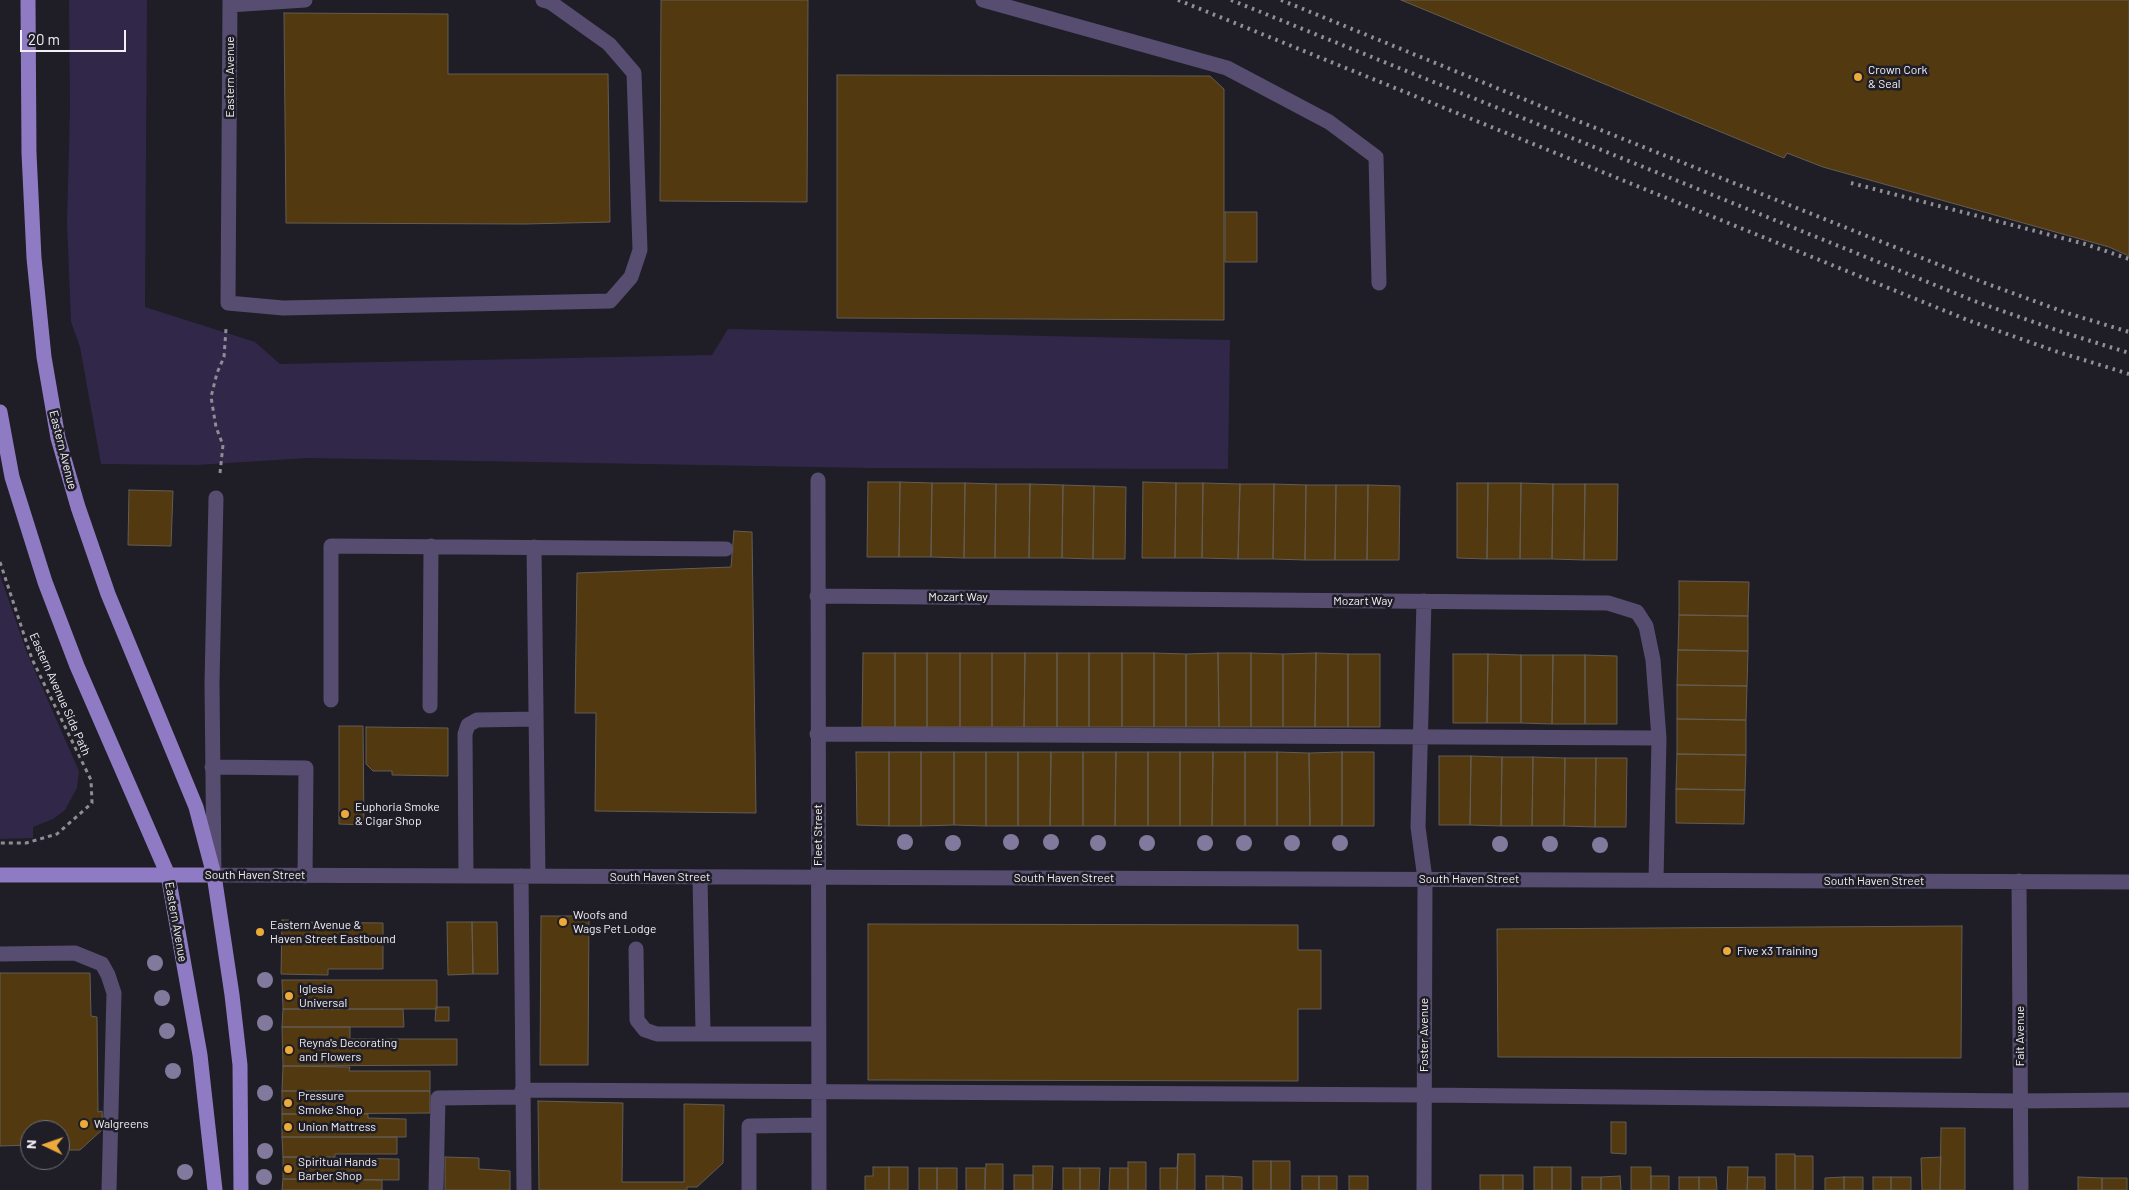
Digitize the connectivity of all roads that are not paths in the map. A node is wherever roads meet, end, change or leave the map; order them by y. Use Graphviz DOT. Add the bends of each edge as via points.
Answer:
graph roads {
  1 [pos="28,0"];
  2 [pos="305,0"];
  3 [pos="543,0"];
  4 [pos="983,0"];
  5 [pos="230,3"];
  6 [pos="1379,283"];
  7 [pos="0,412"];
  8 [pos="818,480"];
  9 [pos="216,498"];
  10 [pos="431,546"];
  11 [pos="534,547"];
  12 [pos="726,549"];
  13 [pos="817,596"];
  14 [pos="1424,601"];
  15 [pos="331,700"];
  16 [pos="430,706"];
  17 [pos="536,719"];
  18 [pos="817,734"];
  19 [pos="1420,738"];
  20 [pos="1659,738"];
  21 [pos="212,767"];
  22 [pos="0,875"];
  23 [pos="168,875"];
  24 [pos="214,875"];
  25 [pos="305,876"];
  26 [pos="466,876"];
  27 [pos="521,876"];
  28 [pos="538,876"];
  29 [pos="700,877"];
  30 [pos="818,877"];
  31 [pos="1425,879"];
  32 [pos="1656,880"];
  33 [pos="2020,881"];
  34 [pos="2129,882"];
  35 [pos="636,949"];
  36 [pos="0,954"];
  37 [pos="703,1033"];
  38 [pos="818,1034"];
  39 [pos="818,1092"];
  40 [pos="522,1094"];
  41 [pos="1424,1094"];
  42 [pos="2129,1100"];
  43 [pos="2020,1102"];
  44 [pos="818,1125"];
  45 [pos="108,1190"];
  46 [pos="215,1190"];
  47 [pos="241,1190"];
  48 [pos="436,1190"];
  49 [pos="524,1190"];
  50 [pos="749,1190"];
  51 [pos="819,1190"];
  52 [pos="1424,1190"];
  53 [pos="2021,1190"];
  1 -- 24 [label="main road, Eastern Avenue" via="29,153 34,258 44,357 58,438 108,594 196,807"];
  2 -- 5 [label="street"];
  3 -- 5 [label="street, Eastern Avenue" via="609,44 634,74 640,250 631,278 610,301 284,308 228,303"];
  4 -- 6 [label="street" via="1227,68 1329,122 1376,157"];
  7 -- 23 [label="main road, Eastern Avenue" via="12,477 45,582 77,666"];
  8 -- 13 [label="street, Fleet Street"];
  9 -- 21 [label="street, Eastern Avenue"];
  10 -- 11 [label="street"];
  10 -- 15 [label="street" via="331,546"];
  10 -- 16 [label="street"];
  11 -- 12 [label="street"];
  11 -- 17 [label="street"];
  13 -- 14 [label="street, Mozart Way"];
  13 -- 18 [label="street, Fleet Street"];
  14 -- 19 [label="street, Foster Avenue"];
  14 -- 20 [label="street, Mozart Way" via="1608,603 1636,612 1646,626 1654,660"];
  17 -- 26 [label="street" via="477,720 468,725 465,734"];
  17 -- 28 [label="street"];
  18 -- 19 [label="street"];
  18 -- 30 [label="street, Fleet Street"];
  19 -- 20 [label="street"];
  19 -- 31 [label="street, Foster Avenue" via="1418,827"];
  20 -- 32 [label="street, Mozart Way"];
  21 -- 24 [label="street, Eastern Avenue"];
  21 -- 25 [label="street" via="306,768"];
  22 -- 23 [label="main road, South Haven Street"];
  23 -- 24 [label="main road, South Haven Street"];
  23 -- 46 [label="main road, Eastern Avenue" via="200,1055"];
  24 -- 25 [label="street, South Haven Street"];
  24 -- 47 [label="main road, Eastern Avenue" via="240,1065"];
  25 -- 26 [label="street, South Haven Street"];
  26 -- 27 [label="street, South Haven Street"];
  27 -- 28 [label="street, South Haven Street"];
  27 -- 40 [label="street"];
  28 -- 29 [label="street, South Haven Street"];
  29 -- 30 [label="street, South Haven Street"];
  29 -- 37 [label="street"];
  30 -- 31 [label="street, South Haven Street"];
  30 -- 38 [label="street, Fleet Street"];
  31 -- 32 [label="street, South Haven Street"];
  31 -- 41 [label="street, Foster Avenue"];
  32 -- 33 [label="street, South Haven Street"];
  33 -- 34 [label="street, South Haven Street"];
  33 -- 43 [label="street, Fait Avenue"];
  35 -- 37 [label="street" via="637,1020 645,1030 657,1034"];
  36 -- 45 [label="street" via="75,953 102,964 108,975 114,993"];
  37 -- 38 [label="street"];
  38 -- 39 [label="street, Fleet Street"];
  39 -- 40 [label="street"];
  39 -- 41 [label="street"];
  39 -- 44 [label="street, Fleet Street"];
  40 -- 48 [label="street" via="438,1098"];
  40 -- 49 [label="street"];
  41 -- 43 [label="street"];
  41 -- 52 [label="street, Foster Avenue"];
  42 -- 43 [label="street"];
  43 -- 53 [label="street, Fait Avenue"];
  44 -- 50 [label="street" via="749,1126"];
  44 -- 51 [label="street, Fleet Street"];
}
